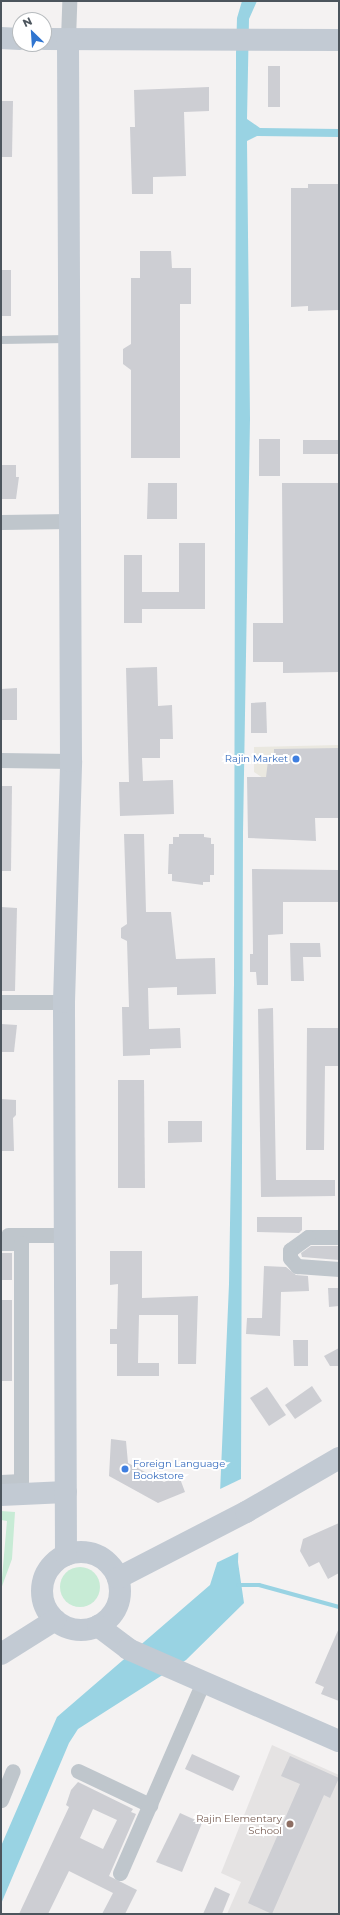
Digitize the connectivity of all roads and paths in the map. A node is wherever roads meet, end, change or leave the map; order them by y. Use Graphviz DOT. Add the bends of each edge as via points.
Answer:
graph roads {
  1 [pos="69,1"];
  2 [pos="1,38"];
  3 [pos="12,39"];
  4 [pos="52,39"];
  5 [pos="68,39"];
  6 [pos="339,40"];
  7 [pos="69,339"];
  8 [pos="1,340"];
  9 [pos="70,521"];
  10 [pos="1,522"];
  11 [pos="1,760"];
  12 [pos="71,761"];
  13 [pos="1,1002"];
  14 [pos="64,1002"];
  15 [pos="1,1235"];
  16 [pos="65,1235"];
  17 [pos="339,1237"];
  18 [pos="1,1243"];
  19 [pos="339,1269"];
  20 [pos="339,1458"];
  21 [pos="1,1482"];
  22 [pos="66,1492"];
  23 [pos="1,1495"];
  24 [pos="66,1555"];
  25 [pos="118,1578"];
  26 [pos="55,1620"];
  27 [pos="98,1626"];
  28 [pos="1,1654"];
  29 [pos="203,1682"];
  30 [pos="339,1741"];
  31 [pos="12,1771"];
  32 [pos="78,1771"];
  33 [pos="1,1800"];
  34 [pos="150,1805"];
  35 [pos="120,1872"];
  1 -- 5 [label="street"];
  2 -- 3 [label="street"];
  4 -- 5 [label="street"];
  5 -- 6 [label="street"];
  5 -- 7 [label="street"];
  7 -- 8 [label="lane"];
  7 -- 9 [label="street"];
  9 -- 10 [label="street"];
  9 -- 12 [label="street"];
  11 -- 12 [label="street"];
  12 -- 14 [label="street"];
  13 -- 14 [label="street"];
  14 -- 16 [label="street"];
  15 -- 16 [label="street"];
  16 -- 22 [label="street"];
  17 -- 19 [label="street" via="308,1237 290,1250 290,1258 297,1266"];
  18 -- 21 [label="street" via="21,1243 21,1481"];
  20 -- 25 [label="street" via="246,1512"];
  22 -- 23 [label="street"];
  22 -- 24 [label="street"];
  24 -- 25 [label="street" via="85,1552 103,1558"];
  24 -- 26 [label="street" via="47,1571 43,1583 46,1609"];
  25 -- 27 [label="street" via="119,1603 113,1614"];
  26 -- 27 [label="street" via="79,1630"];
  26 -- 28 [label="street"];
  27 -- 29 [label="street" via="128,1649"];
  29 -- 30 [label="street"];
  29 -- 34 [label="street"];
  31 -- 33 [label="street"];
  32 -- 34 [label="street"];
  34 -- 35 [label="street"];
}
